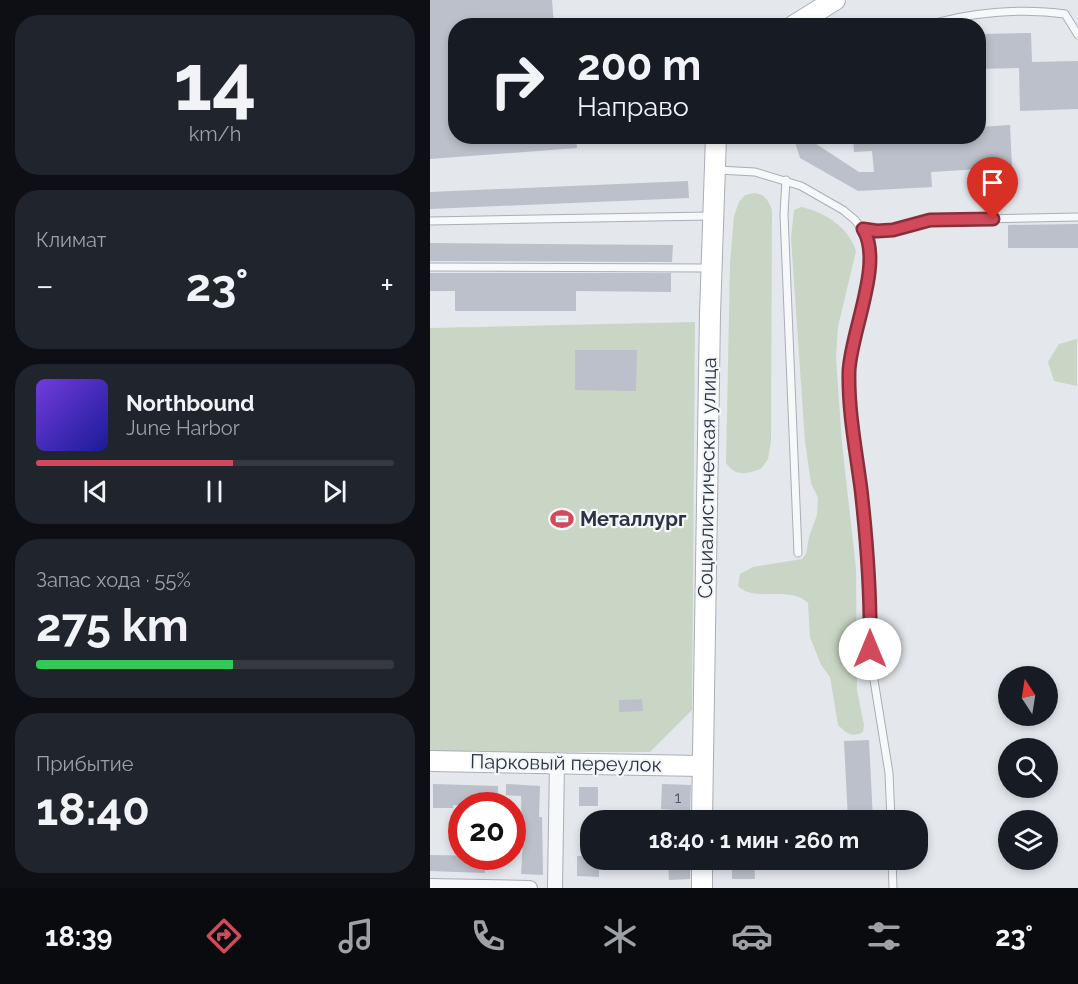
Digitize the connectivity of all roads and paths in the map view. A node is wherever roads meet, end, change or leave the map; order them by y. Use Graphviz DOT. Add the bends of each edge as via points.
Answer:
graph roads {
  1 [pos="835,0"];
  2 [pos="806,18"];
  3 [pos="959,18"];
  4 [pos="1078,35"];
  5 [pos="716,144"];
  6 [pos="714,170"];
  7 [pos="786,180"];
  8 [pos="713,216"];
  9 [pos="1078,217"];
  10 [pos="430,221"];
  11 [pos="863,229"];
  12 [pos="430,267"];
  13 [pos="708,268"];
  14 [pos="798,553"];
  15 [pos="430,761"];
  16 [pos="557,763"];
  17 [pos="702,766"];
  18 [pos="702,810"];
  19 [pos="891,810"];
  20 [pos="702,870"];
  21 [pos="892,870"];
  22 [pos="430,886"];
  23 [pos="530,888"];
  24 [pos="555,888"];
  25 [pos="702,888"];
  26 [pos="893,888"];
  1 -- 2 [label="street"];
  3 -- 4 [label="lane" via="1046,11 1065,14"];
  5 -- 6 [label="street, Социалистическая улица"];
  6 -- 7 [label="lane" via="756,172"];
  6 -- 8 [label="street, Социалистическая улица"];
  7 -- 11 [label="lane" via="843,210"];
  7 -- 14 [label="lane" via="784,214"];
  8 -- 10 [label="lane"];
  8 -- 17 [label="street, Социалистическая улица"];
  9 -- 11 [label="lane" via="930,220 893,230"];
  11 -- 19 [label="lane" via="871,254 849,371 864,511 870,649 889,773"];
  12 -- 13 [label="lane"];
  15 -- 16 [label="street, Парковый переулок"];
  16 -- 17 [label="street, Парковый переулок"];
  16 -- 24 [label="street"];
  17 -- 18 [label="street, Социалистическая улица"];
  20 -- 25 [label="street"];
  21 -- 26 [label="lane"];
  22 -- 23 [label="street"];
}
